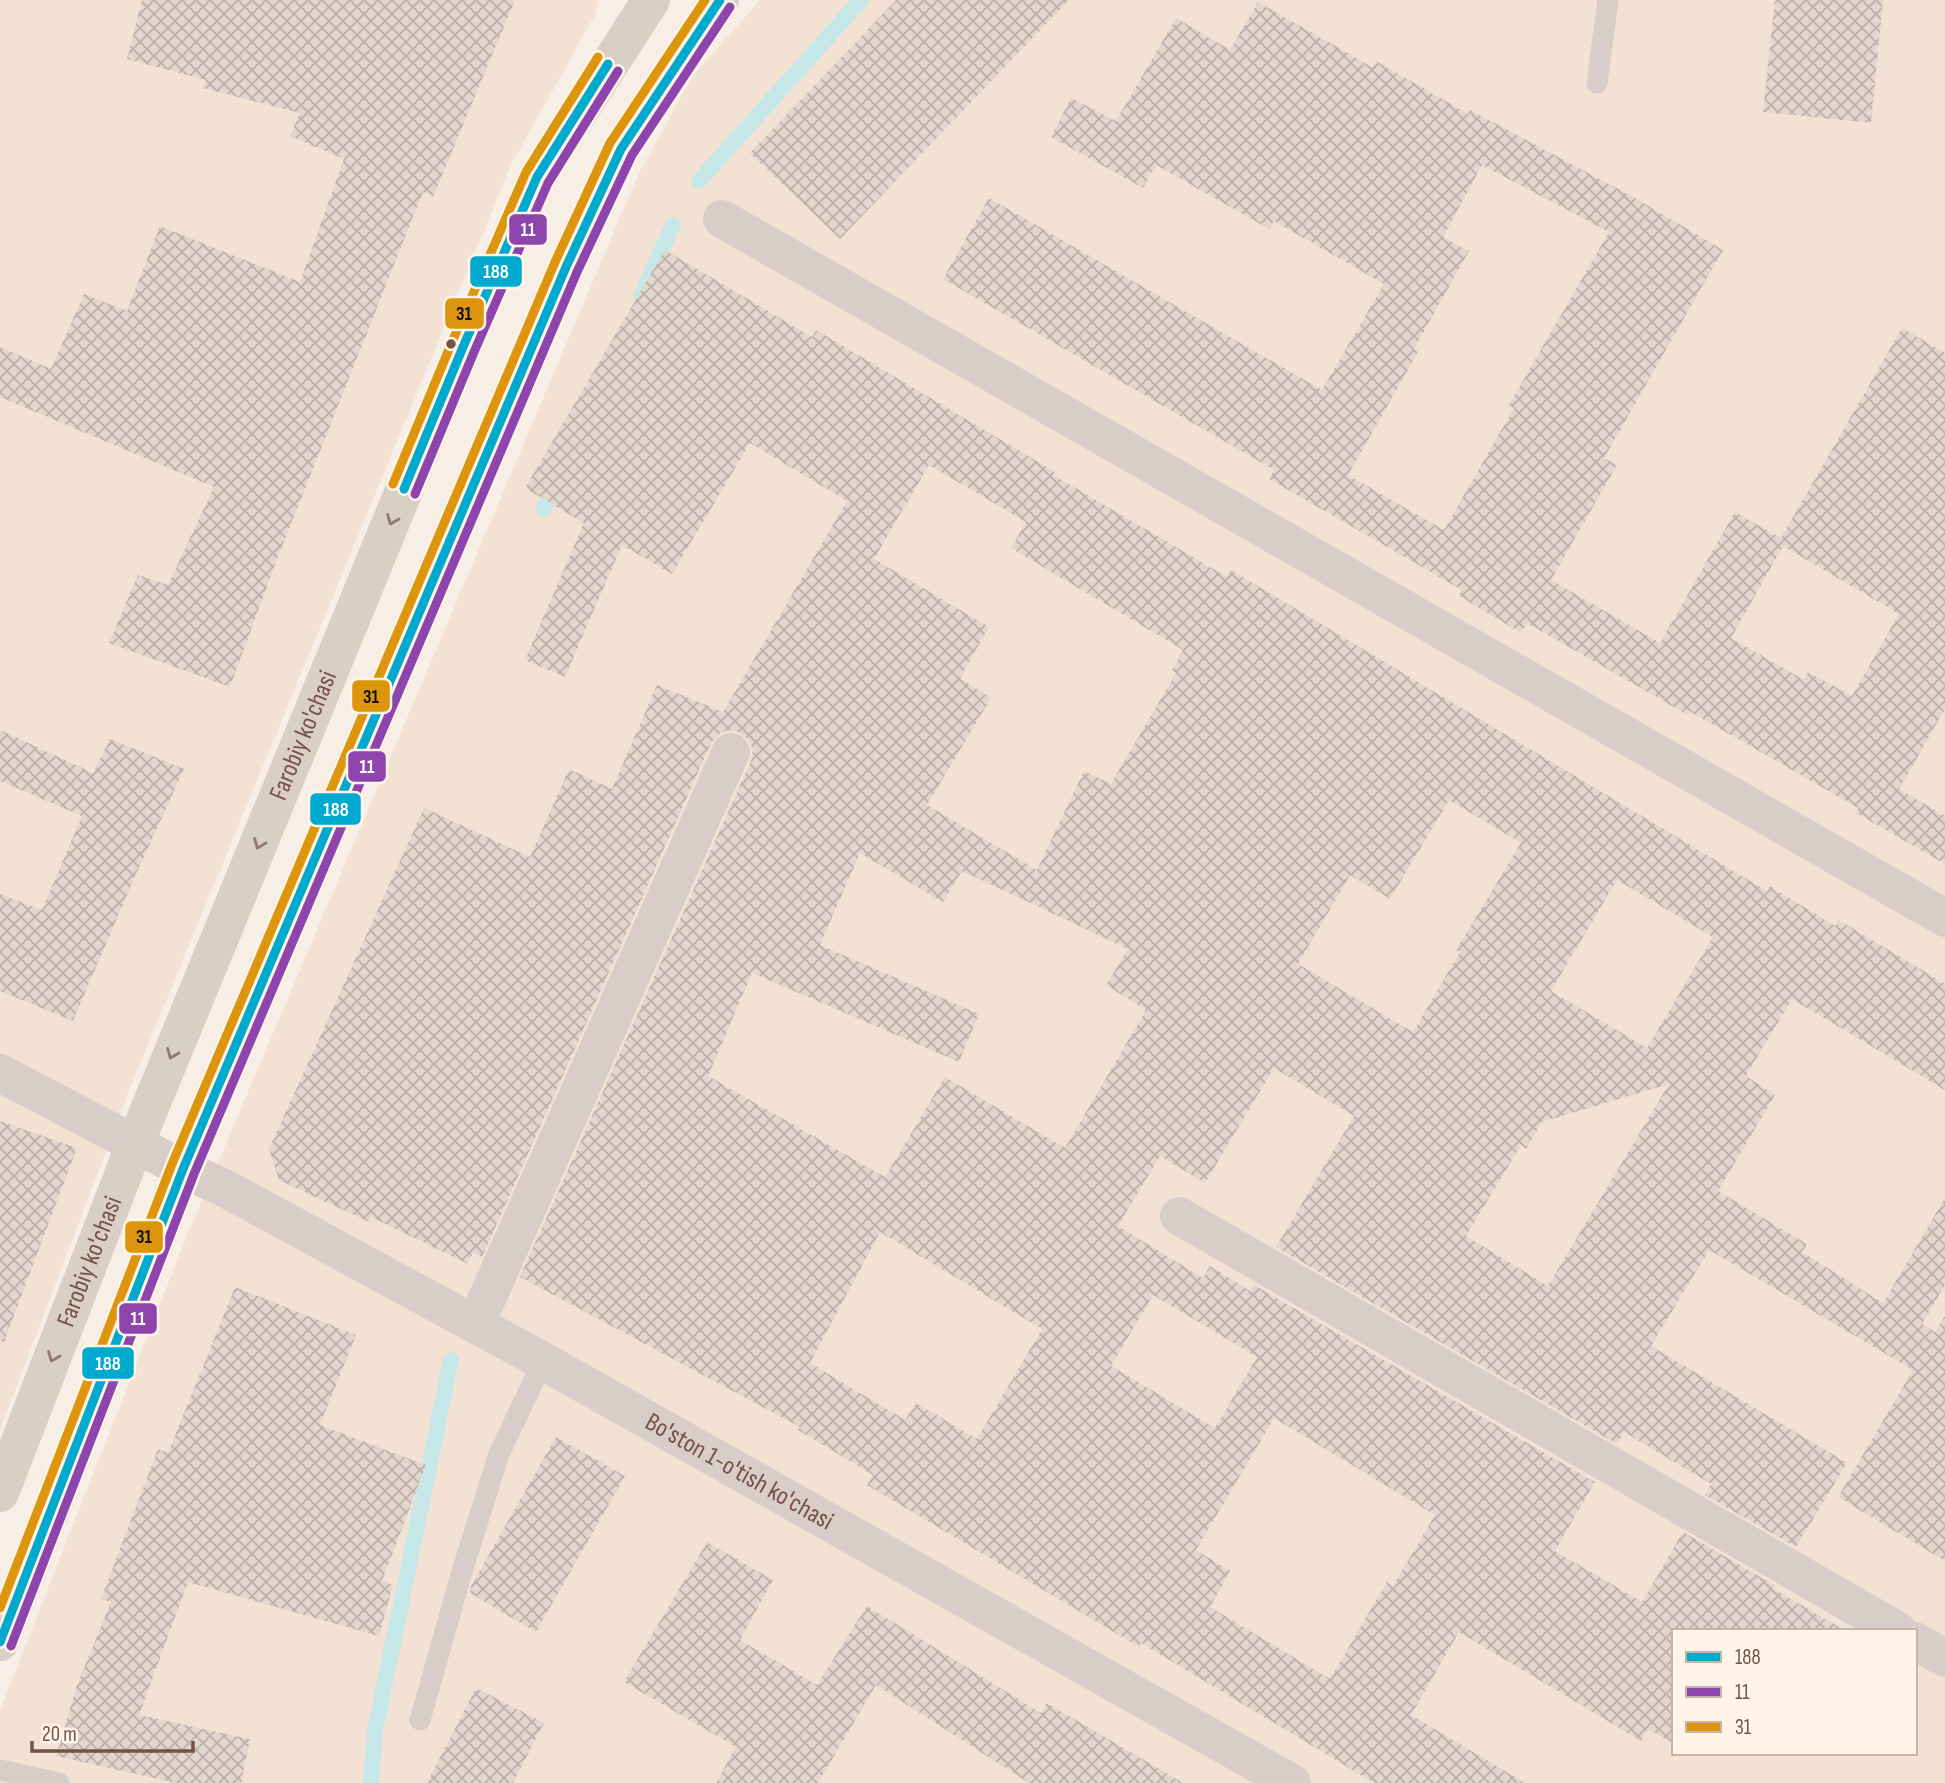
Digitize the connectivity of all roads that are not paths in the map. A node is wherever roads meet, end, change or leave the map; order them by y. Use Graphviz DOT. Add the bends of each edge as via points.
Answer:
graph roads {
  1 [pos="651,0"];
  2 [pos="720,0"];
  3 [pos="1608,0"];
  4 [pos="1597,82"];
  5 [pos="722,219"];
  6 [pos="730,752"];
  7 [pos="1945,918"];
  8 [pos="0,1073"];
  9 [pos="135,1144"];
  10 [pos="183,1169"];
  11 [pos="1179,1216"];
  12 [pos="475,1324"];
  13 [pos="543,1361"];
  14 [pos="0,1493"];
  15 [pos="1895,1629"];
  16 [pos="0,1642"];
  17 [pos="1917,1642"];
  18 [pos="1945,1658"];
  19 [pos="420,1720"];
  20 [pos="0,1770"];
  21 [pos="59,1783"];
  22 [pos="1292,1783"];
  1 -- 9 [label="main road, Farobiy ko'chasi, one-way" via="537,177 457,360"];
  2 -- 10 [label="main road, Farobiy ko'chasi" via="621,149 566,267"];
  3 -- 4 [label="lane"];
  5 -- 7 [label="street"];
  6 -- 12 [label="street"];
  8 -- 9 [label="street, Bo'ston 1-o'tish ko'chasi"];
  9 -- 10 [label="street, Bo'ston 1-o'tish ko'chasi"];
  9 -- 14 [label="main road, Farobiy ko'chasi, one-way"];
  10 -- 12 [label="street, Bo'ston 1-o'tish ko'chasi"];
  10 -- 16 [label="main road, Farobiy ko'chasi"];
  11 -- 15 [label="street"];
  12 -- 13 [label="street, Bo'ston 1-o'tish ko'chasi"];
  13 -- 19 [label="lane" via="499,1454"];
  13 -- 22 [label="street, Bo'ston 1-o'tish ko'chasi"];
  17 -- 18 [label="street"];
  20 -- 21 [label="lane"];
}
